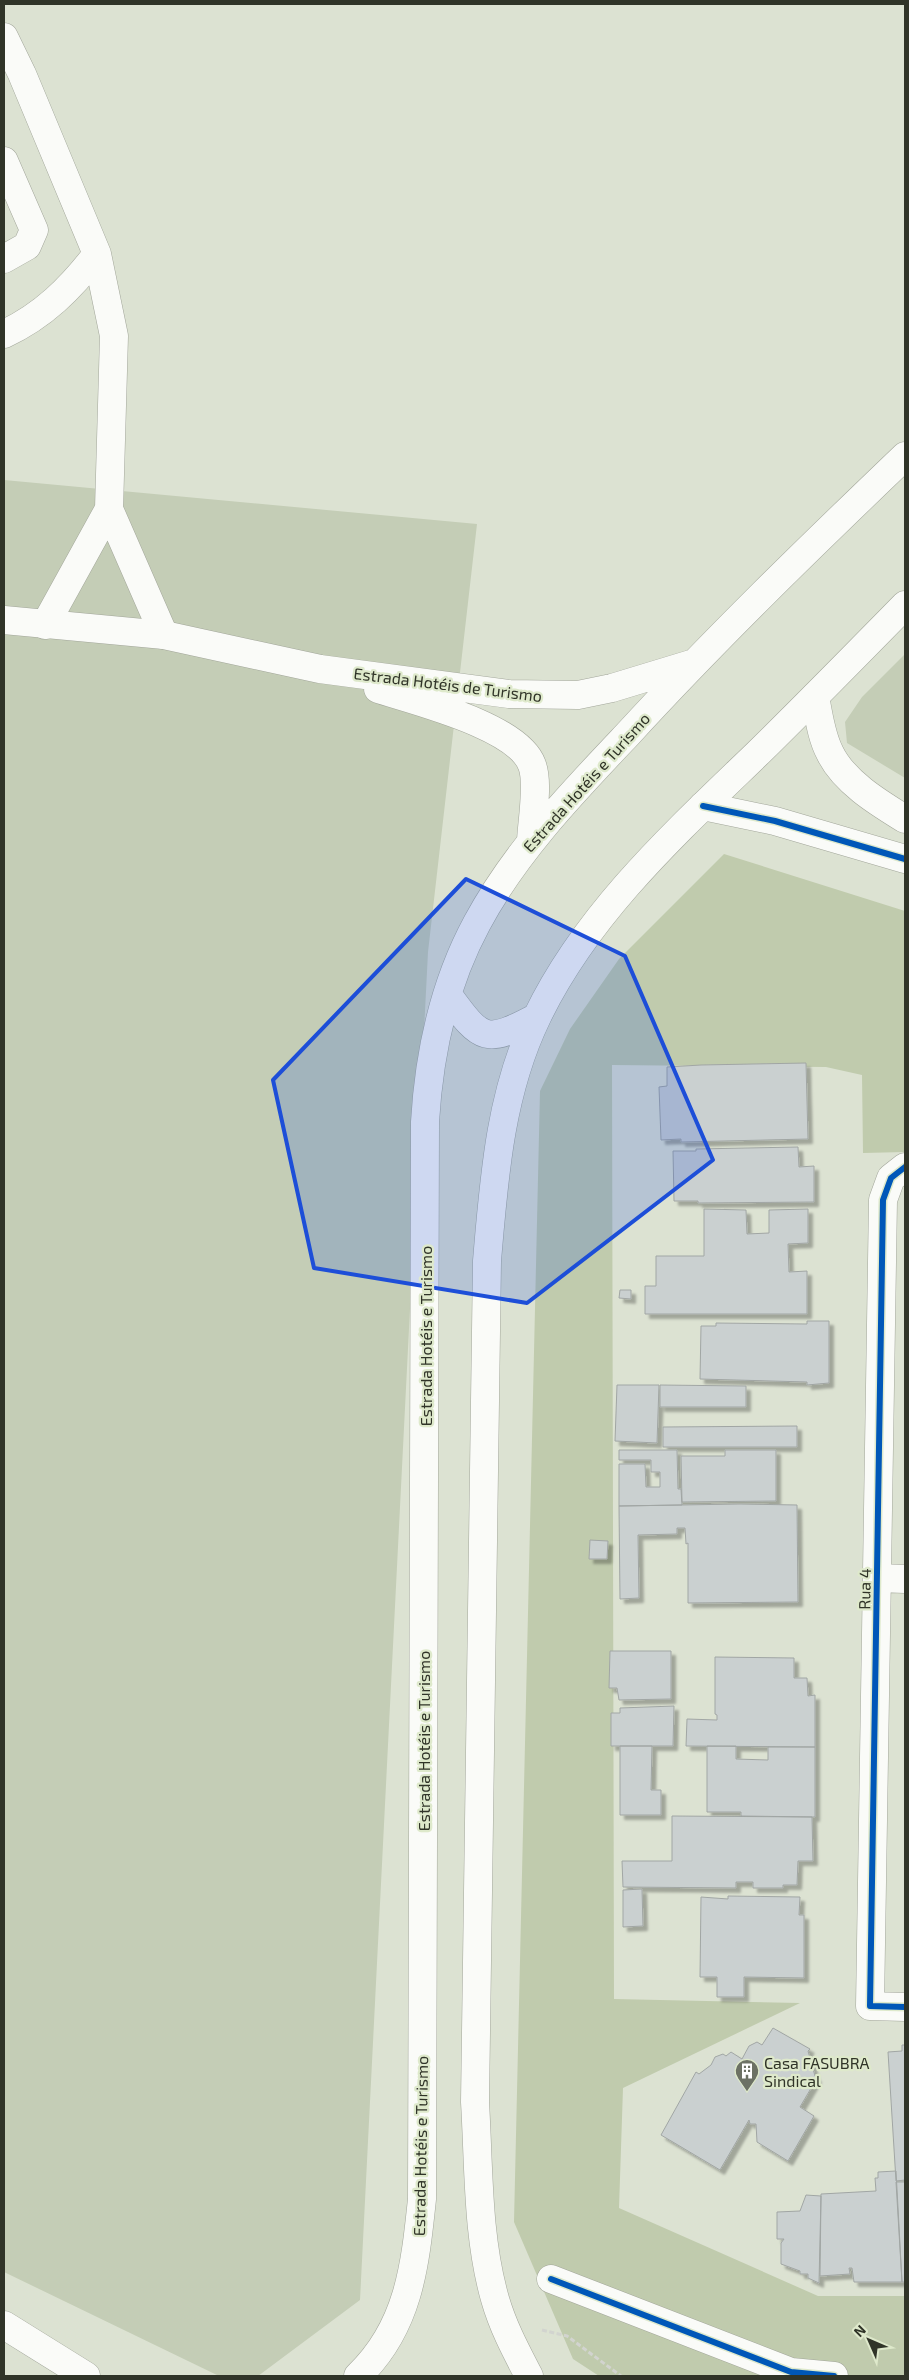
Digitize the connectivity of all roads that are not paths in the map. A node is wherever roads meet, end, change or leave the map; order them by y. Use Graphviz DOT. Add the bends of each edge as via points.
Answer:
graph roads {
  1 [pos="4,37"];
  2 [pos="13,78"];
  3 [pos="4,161"];
  4 [pos="97,254"];
  5 [pos="4,259"];
  6 [pos="4,334"];
  7 [pos="905,456"];
  8 [pos="110,509"];
  9 [pos="905,605"];
  10 [pos="4,620"];
  11 [pos="44,625"];
  12 [pos="164,635"];
  13 [pos="692,664"];
  14 [pos="320,669"];
  15 [pos="815,697"];
  16 [pos="703,806"];
  17 [pos="905,819"];
  18 [pos="531,841"];
  19 [pos="905,858"];
  20 [pos="448,995"];
  21 [pos="537,1017"];
  22 [pos="900,1170"];
  23 [pos="878,1578"];
  24 [pos="905,1579"];
  25 [pos="905,2007"];
  26 [pos="551,2279"];
  27 [pos="4,2325"];
  28 [pos="86,2376"];
  29 [pos="358,2376"];
  30 [pos="529,2376"];
  31 [pos="834,2376"];
  1 -- 2 [label="main road"];
  2 -- 4 [label="main road"];
  3 -- 5 [label="main road" via="34,230 27,246"];
  4 -- 6 [label="main road" via="67,290 40,314"];
  4 -- 8 [label="main road" via="114,336"];
  7 -- 13 [label="main road, Estrada Hotéis e Turismo"];
  8 -- 11 [label="main road"];
  8 -- 12 [label="main road"];
  9 -- 15 [label="main road"];
  10 -- 11 [label="main road, Estrada Hotéis de Turismo"];
  11 -- 12 [label="main road, Estrada Hotéis de Turismo"];
  12 -- 14 [label="main road, Estrada Hotéis de Turismo"];
  13 -- 14 [label="main road, Estrada Hotéis de Turismo" via="595,692 549,696 509,694"];
  13 -- 18 [label="main road, Estrada Hotéis e Turismo"];
  14 -- 18 [label="main road, Estrada Hotéis de Turismo" via="477,723 513,741 532,764"];
  15 -- 16 [label="main road"];
  15 -- 17 [label="main road" via="830,755 853,782"];
  16 -- 19 [label="main road" via="775,821"];
  16 -- 21 [label="main road" via="612,903 561,975"];
  18 -- 20 [label="main road, Estrada Hotéis e Turismo" via="476,924"];
  20 -- 21 [label="main road" via="469,1022 487,1035 510,1031"];
  20 -- 29 [label="main road, Estrada Hotéis e Turismo" via="432,1052 425,1122 422,2199 417,2248 403,2310 388,2339"];
  21 -- 30 [label="main road" via="519,1063 505,1114 494,1171 487,1261 476,2102 483,2238 495,2299 509,2338"];
  22 -- 23 [label="main road, Rua 4" via="885,1192 883,1215"];
  23 -- 24 [label="main road"];
  23 -- 25 [label="main road, Rua 4" via="870,2006"];
  26 -- 31 [label="main road" via="792,2372"];
  27 -- 28 [label="main road"];
}
